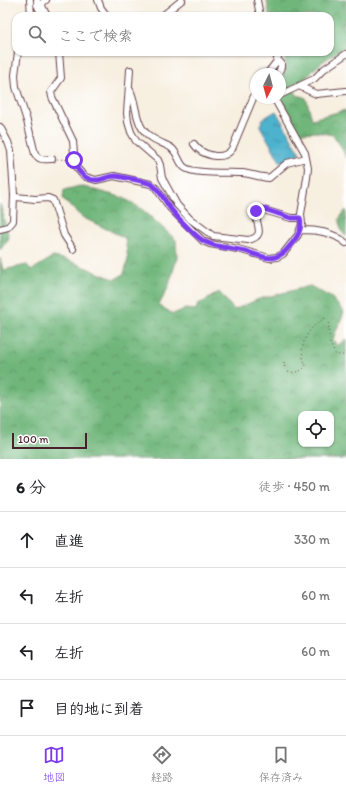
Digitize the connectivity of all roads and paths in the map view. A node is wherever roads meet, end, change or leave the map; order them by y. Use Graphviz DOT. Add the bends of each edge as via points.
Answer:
graph roads {
  1 [pos="30,0"];
  2 [pos="38,0"];
  3 [pos="46,0"];
  4 [pos="98,0"];
  5 [pos="182,0"];
  6 [pos="257,0"];
  7 [pos="31,12"];
  8 [pos="41,12"];
  9 [pos="45,12"];
  10 [pos="104,12"];
  11 [pos="167,12"];
  12 [pos="259,12"];
  13 [pos="346,54"];
  14 [pos="18,56"];
  15 [pos="59,56"];
  16 [pos="278,56"];
  17 [pos="277,59"];
  18 [pos="271,68"];
  19 [pos="281,68"];
  20 [pos="130,70"];
  21 [pos="299,86"];
  22 [pos="129,88"];
  23 [pos="346,90"];
  24 [pos="286,92"];
  25 [pos="251,104"];
  26 [pos="277,104"];
  27 [pos="0,127"];
  28 [pos="194,144"];
  29 [pos="306,158"];
  30 [pos="52,159"];
  31 [pos="74,160"];
  32 [pos="14,195"];
  33 [pos="300,218"];
  34 [pos="0,229"];
  35 [pos="300,230"];
  36 [pos="346,243"];
  37 [pos="72,249"];
  38 [pos="346,352"];
  39 [pos="284,362"];
  1 -- 7 [label="street"];
  2 -- 8 [label="street" via="37,5"];
  3 -- 9 [label="street" via="42,6"];
  4 -- 10 [label="street"];
  5 -- 11 [label="street"];
  6 -- 12 [label="street"];
  13 -- 21 [label="street" via="314,79"];
  14 -- 30 [label="street" via="16,87 36,154 42,160"];
  15 -- 31 [label="street" via="61,78 52,92 52,97 73,141"];
  16 -- 17 [label="street"];
  17 -- 18 [label="street"];
  17 -- 19 [label="street" via="280,61"];
  20 -- 22 [label="street"];
  21 -- 23 [label="street" via="316,94"];
  21 -- 24 [label="street"];
  22 -- 29 [label="street" via="146,134 176,152 184,167 191,170 242,173 269,178 287,164"];
  22 -- 33 [label="street" via="128,122 131,132 136,141 158,160 164,186 190,219 213,236 248,240 257,236 259,231 255,214 260,208 291,218"];
  25 -- 28 [label="street" via="228,154 208,155 197,149"];
  26 -- 29 [label="street"];
  27 -- 32 [label="street" via="11,151"];
  29 -- 33 [label="street" via="308,168"];
  30 -- 31 [label="path"];
  31 -- 35 [label="street" via="78,170 90,179 114,176 150,184 197,236 210,244 262,257 277,257 289,248"];
  32 -- 34 [label="street" via="13,221 8,227"];
  32 -- 37 [label="street" via="53,200 64,235"];
  33 -- 35 [label="street"];
  35 -- 36 [label="street" via="329,233"];
  38 -- 39 [label="path" via="343,355 336,355 330,344 328,319 325,318 315,323 308,333 302,352 305,368 293,373 287,372"];
}
